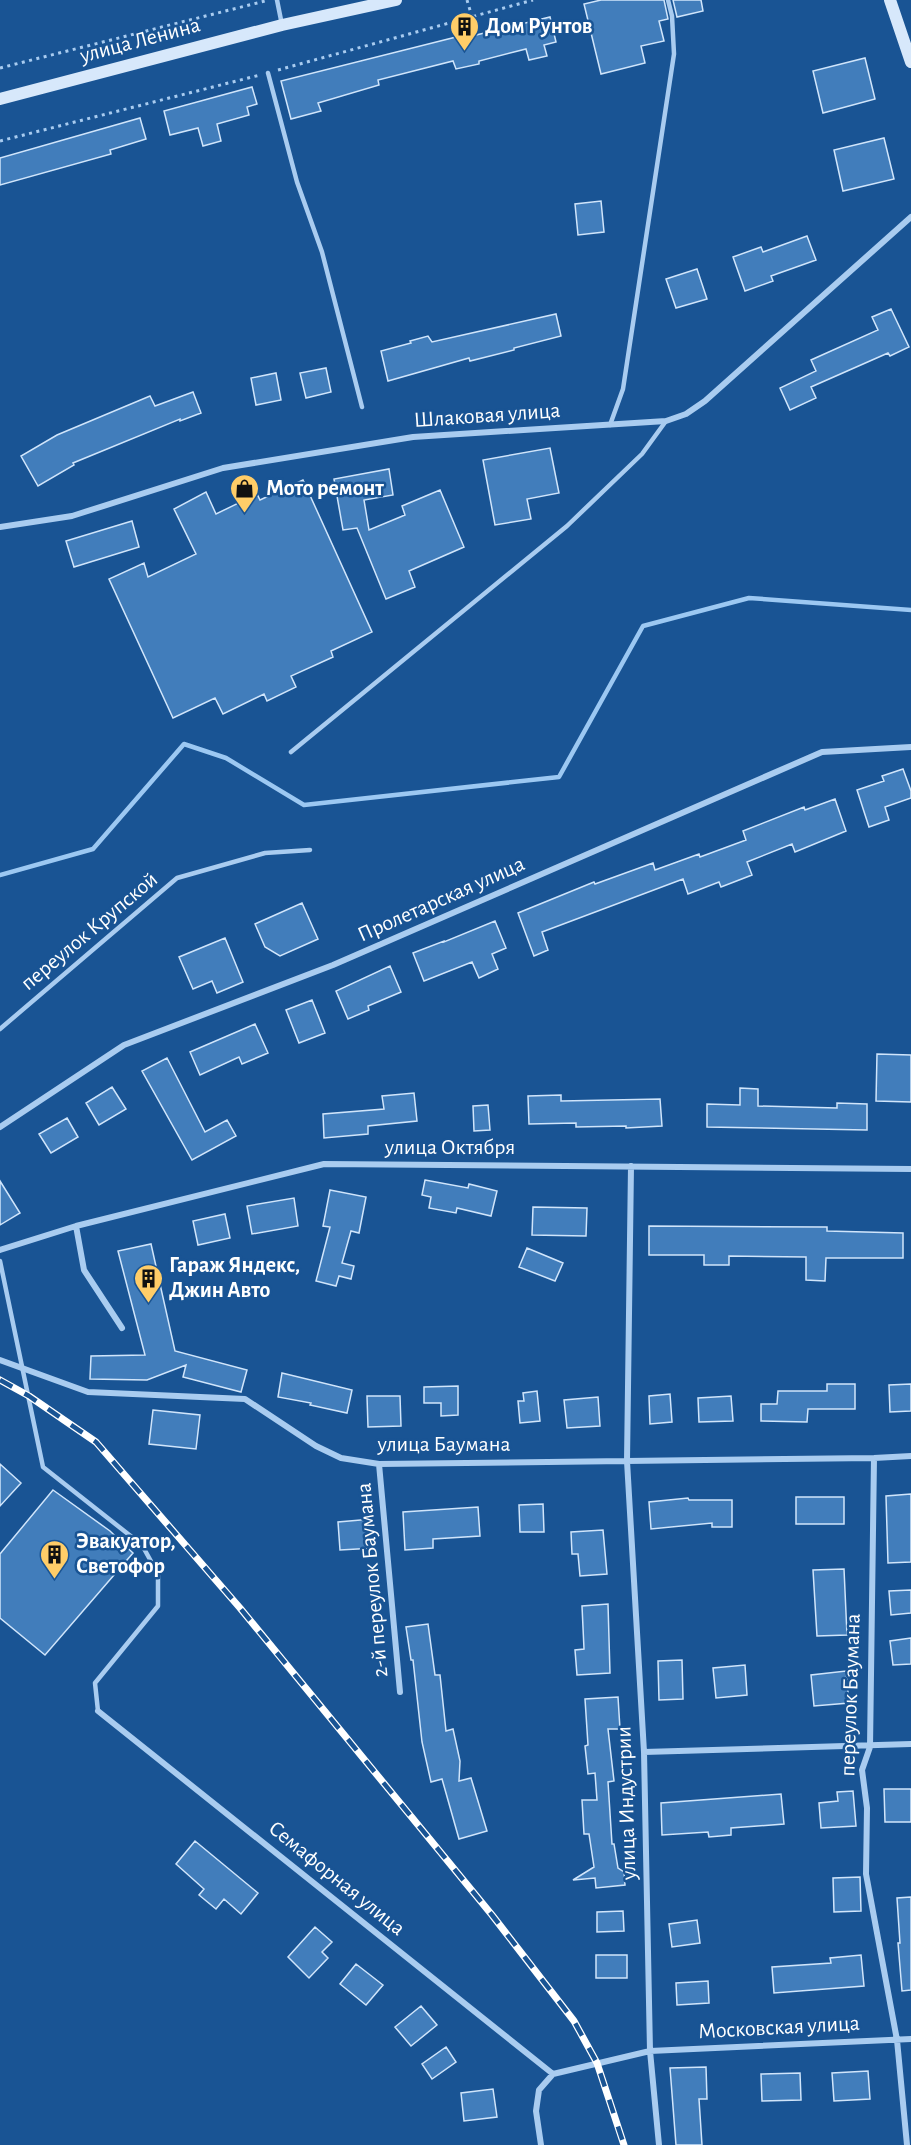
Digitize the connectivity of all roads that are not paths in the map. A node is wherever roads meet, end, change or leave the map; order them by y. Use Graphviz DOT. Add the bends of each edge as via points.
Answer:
graph roads {
  1 [pos="277,0"];
  2 [pos="396,0"];
  3 [pos="668,0"];
  4 [pos="890,0"];
  5 [pos="282,25"];
  6 [pos="911,62"];
  7 [pos="268,73"];
  8 [pos="0,99"];
  9 [pos="911,217"];
  10 [pos="362,407"];
  11 [pos="666,421"];
  12 [pos="609,425"];
  13 [pos="0,527"];
  14 [pos="911,747"];
  15 [pos="291,752"];
  16 [pos="310,850"];
  17 [pos="0,1029"];
  18 [pos="0,1126"];
  19 [pos="631,1166"];
  20 [pos="911,1169"];
  21 [pos="76,1226"];
  22 [pos="0,1250"];
  23 [pos="0,1261"];
  24 [pos="122,1328"];
  25 [pos="0,1360"];
  26 [pos="21,1369"];
  27 [pos="911,1456"];
  28 [pos="874,1458"];
  29 [pos="627,1461"];
  30 [pos="379,1464"];
  31 [pos="400,1692"];
  32 [pos="98,1711"];
  33 [pos="911,1744"];
  34 [pos="870,1747"];
  35 [pos="644,1752"];
  36 [pos="911,2039"];
  37 [pos="897,2040"];
  38 [pos="650,2051"];
  39 [pos="553,2074"];
  40 [pos="541,2145"];
  41 [pos="659,2145"];
  42 [pos="907,2145"];
  1 -- 5 [label="lane"];
  2 -- 5 [label="main road, улица Ленина"];
  3 -- 12 [label="lane" via="674,54 623,389"];
  4 -- 6 [label="main road"];
  5 -- 8 [label="main road, улица Ленина"];
  7 -- 10 [label="lane" via="297,182 322,252"];
  9 -- 11 [label="street, Шлаковая улица" via="705,401"];
  11 -- 12 [label="street, Шлаковая улица"];
  11 -- 15 [label="lane" via="642,454 567,526"];
  12 -- 13 [label="street, Шлаковая улица" via="413,437 223,468 72,516"];
  14 -- 18 [label="street, Пролетарская улица" via="822,752 333,965 124,1046"];
  16 -- 17 [label="lane, переулок Крупской" via="265,853 177,878"];
  19 -- 20 [label="street, улица Октября"];
  19 -- 21 [label="street, улица Октября" via="324,1164"];
  19 -- 29 [label="street, улица Индустрии"];
  21 -- 22 [label="street, улица Октября"];
  21 -- 24 [label="street" via="84,1270"];
  23 -- 26 [label="lane"];
  25 -- 26 [label="street, улица Баумана"];
  26 -- 30 [label="street, улица Баумана" via="88,1392 245,1399 324,1450 341,1458"];
  26 -- 32 [label="lane" via="43,1467 142,1545 158,1574 158,1606 95,1683"];
  27 -- 28 [label="street, улица Баумана"];
  28 -- 29 [label="street, улица Баумана"];
  28 -- 34 [label="street, переулок Баумана"];
  29 -- 30 [label="street, улица Баумана"];
  29 -- 35 [label="street, улица Индустрии"];
  30 -- 31 [label="street, 2-й переулок Баумана"];
  32 -- 39 [label="street, Семафорная улица"];
  33 -- 34 [label="street"];
  34 -- 35 [label="street"];
  34 -- 37 [label="street, переулок Баумана" via="862,1770 867,1808 866,1874"];
  35 -- 38 [label="street, улица Индустрии"];
  36 -- 37 [label="street, Московская улица"];
  37 -- 38 [label="street, Московская улица"];
  37 -- 42 [label="street, переулок Баумана"];
  38 -- 39 [label="street"];
  38 -- 41 [label="street, улица Индустрии"];
  39 -- 40 [label="street" via="539,2090 536,2111"];
}
